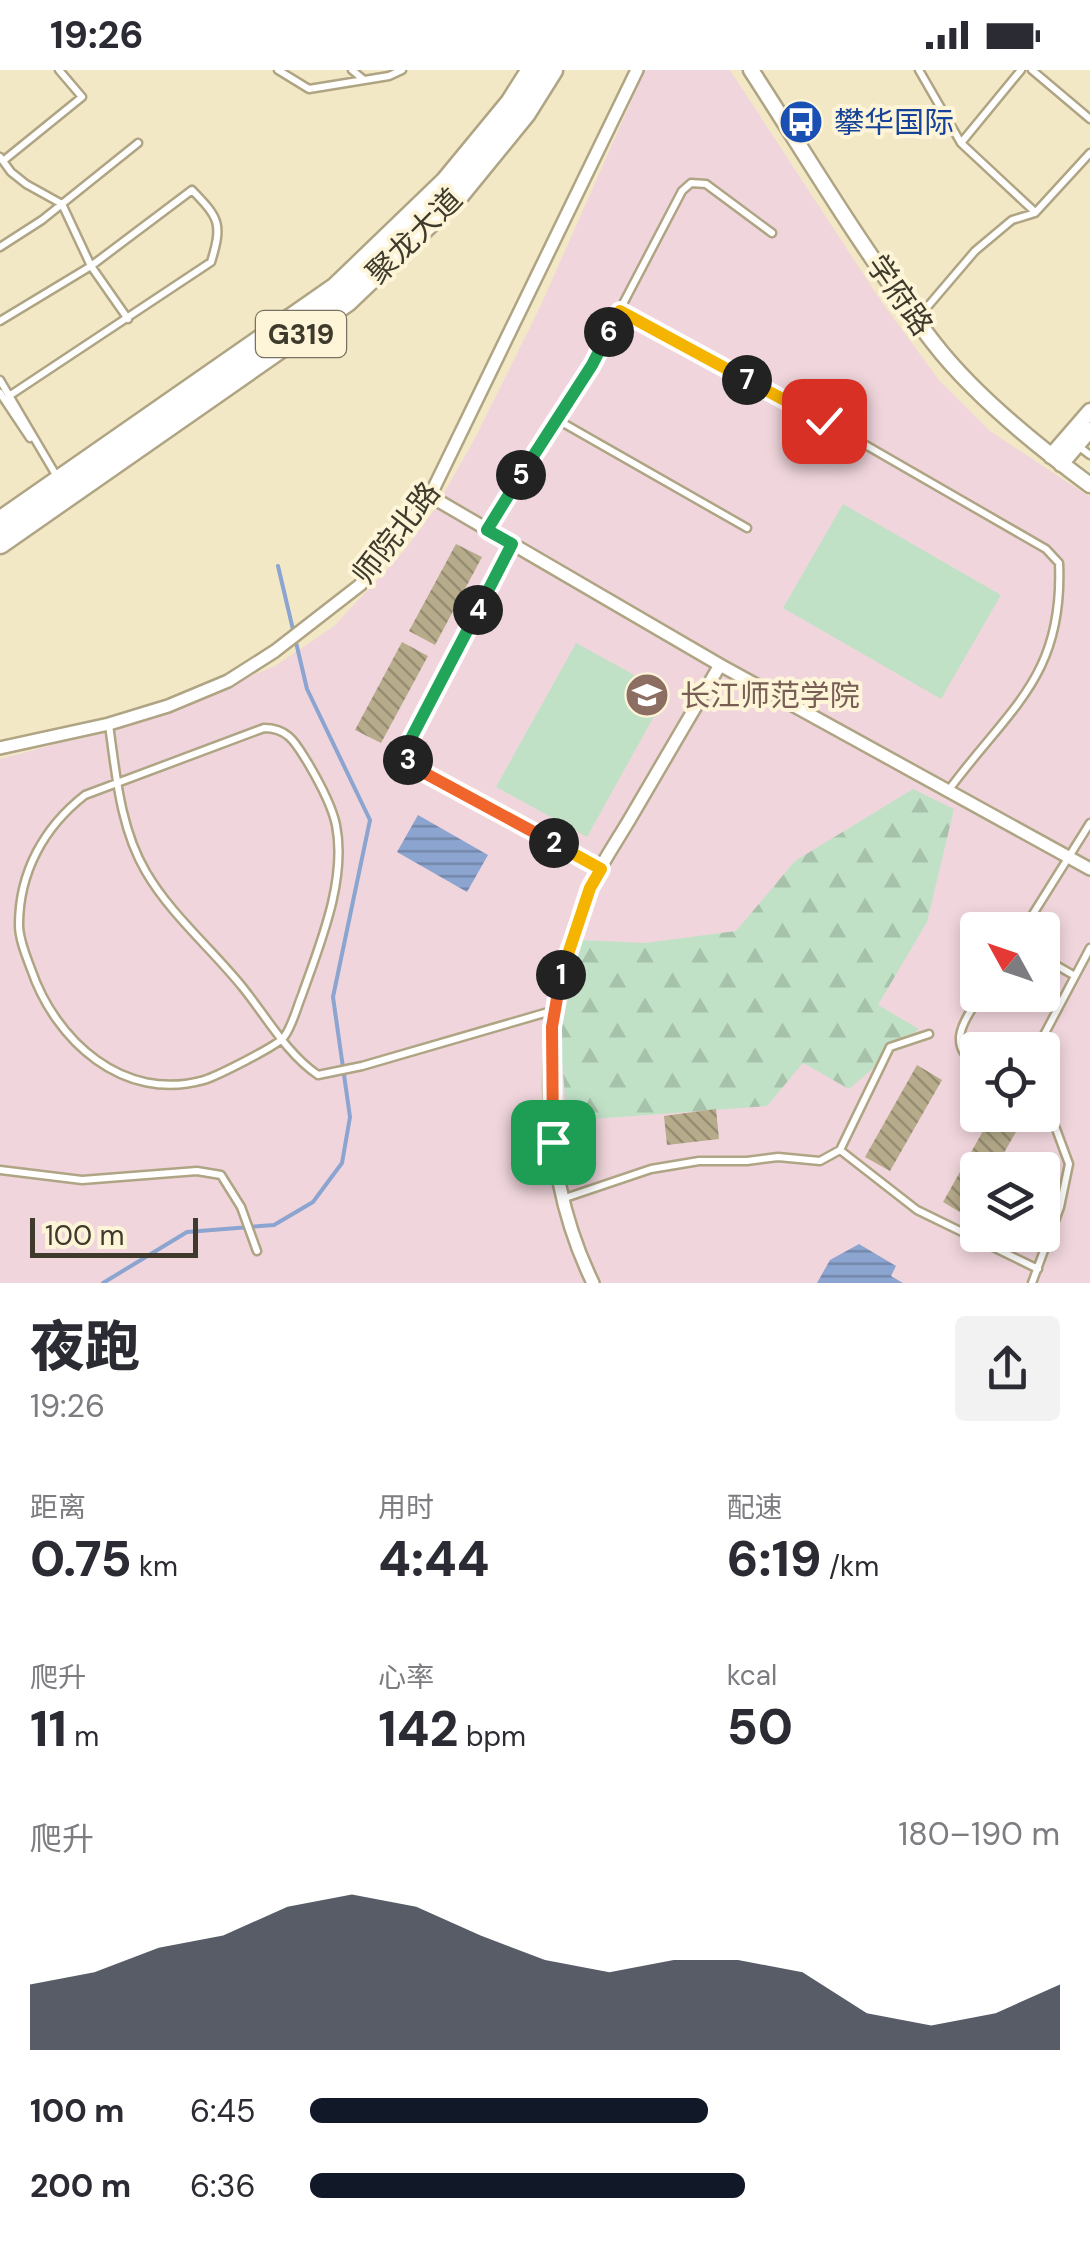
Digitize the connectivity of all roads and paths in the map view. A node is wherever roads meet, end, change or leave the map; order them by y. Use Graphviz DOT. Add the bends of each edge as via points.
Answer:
graph roads {
  1 [pos="60,70"];
  2 [pos="278,70"];
  3 [pos="352,70"];
  4 [pos="402,70"];
  5 [pos="532,70"];
  6 [pos="552,70"];
  7 [pos="636,70"];
  8 [pos="751,70"];
  9 [pos="918,70"];
  10 [pos="1020,70"];
  11 [pos="1032,70"];
  12 [pos="364,80"];
  13 [pos="1090,119"];
  14 [pos="138,143"];
  15 [pos="961,143"];
  16 [pos="1090,153"];
  17 [pos="1,159"];
  18 [pos="62,204"];
  19 [pos="1036,213"];
  20 [pos="772,233"];
  21 [pos="0,247"];
  22 [pos="91,266"];
  23 [pos="620,311"];
  24 [pos="128,319"];
  25 [pos="917,319"];
  26 [pos="0,321"];
  27 [pos="0,380"];
  28 [pos="0,393"];
  29 [pos="9,396"];
  30 [pos="1090,411"];
  31 [pos="556,419"];
  32 [pos="1090,430"];
  33 [pos="1084,450"];
  34 [pos="1056,460"];
  35 [pos="59,481"];
  36 [pos="1090,485"];
  37 [pos="430,496"];
  38 [pos="0,522"];
  39 [pos="748,528"];
  40 [pos="487,530"];
  41 [pos="0,543"];
  42 [pos="512,544"];
  43 [pos="720,665"];
  44 [pos="109,724"];
  45 [pos="0,748"];
  46 [pos="117,781"];
  47 [pos="948,792"];
  48 [pos="1090,822"];
  49 [pos="1069,858"];
  50 [pos="601,869"];
  51 [pos="1090,870"];
  52 [pos="1034,912"];
  53 [pos="1090,948"];
  54 [pos="1060,967"];
  55 [pos="1075,976"];
  56 [pos="555,1010"];
  57 [pos="1045,1032"];
  58 [pos="929,1034"];
  59 [pos="284,1038"];
  60 [pos="1058,1132"];
  61 [pos="840,1150"];
  62 [pos="0,1170"];
  63 [pos="566,1198"];
  64 [pos="256,1251"];
  65 [pos="1038,1268"];
  66 [pos="594,1283"];
  67 [pos="1032,1283"];
  1 -- 17 [label="lane" via="82,96"];
  2 -- 12 [label="lane" via="309,89"];
  3 -- 12 [label="lane"];
  4 -- 12 [label="lane"];
  5 -- 35 [label="highway, 聚龙大道 / G319" via="446,182 336,288"];
  6 -- 41 [label="highway, 聚龙大道 / G319" via="459,194 347,302"];
  7 -- 37 [label="street, 师院北路"];
  8 -- 25 [label="street, 学府路"];
  9 -- 15 [label="lane"];
  10 -- 15 [label="lane"];
  11 -- 13 [label="lane"];
  14 -- 18 [label="lane"];
  15 -- 19 [label="lane"];
  16 -- 19 [label="lane"];
  17 -- 18 [label="lane" via="26,184"];
  18 -- 21 [label="lane"];
  18 -- 22 [label="lane"];
  19 -- 25 [label="lane" via="1012,220 976,251"];
  20 -- 23 [label="lane" via="706,184 691,183"];
  22 -- 24 [label="lane"];
  22 -- 24 [label="lane" via="192,190 214,213 220,233 212,262"];
  22 -- 26 [label="lane"];
  23 -- 31 [label="lane"];
  23 -- 47 [label="lane" via="824,421 1046,549 1059,563 1060,598 1034,684"];
  24 -- 29 [label="lane"];
  25 -- 34 [label="street, 学府路" via="982,394"];
  27 -- 29 [label="lane"];
  28 -- 35 [label="lane"];
  29 -- 35 [label="lane"];
  30 -- 34 [label="street"];
  31 -- 39 [label="lane"];
  31 -- 40 [label="lane"];
  32 -- 33 [label="street"];
  33 -- 34 [label="street"];
  34 -- 36 [label="street, 学府路"];
  35 -- 38 [label="highway, 聚龙大道 / G319"];
  37 -- 40 [label="street"];
  37 -- 44 [label="street, 师院北路" via="360,584 275,652 228,681"];
  40 -- 42 [label="street"];
  42 -- 43 [label="street"];
  42 -- 50 [label="lane" via="406,748 408,759"];
  43 -- 47 [label="street"];
  43 -- 50 [label="street"];
  44 -- 45 [label="street, 师院北路"];
  44 -- 46 [label="lane"];
  46 -- 59 [label="lane" via="145,871"];
  46 -- 59 [label="lane" via="264,728 291,736 336,824 337,868 321,940"];
  46 -- 59 [label="lane" via="64,811 25,878 18,928 40,995 90,1058 123,1076 153,1082 204,1080"];
  47 -- 49 [label="street"];
  48 -- 49 [label="lane"];
  49 -- 51 [label="street"];
  49 -- 52 [label="lane"];
  50 -- 56 [label="street" via="562,966"];
  53 -- 55 [label="lane"];
  54 -- 55 [label="lane"];
  55 -- 57 [label="lane"];
  56 -- 59 [label="lane" via="318,1075 300,1064"];
  56 -- 63 [label="street" via="553,1142"];
  58 -- 61 [label="lane" via="890,1046"];
  60 -- 65 [label="lane" via="1070,1164"];
  61 -- 63 [label="lane" via="820,1161 778,1157 651,1169"];
  61 -- 65 [label="lane" via="917,1210"];
  62 -- 64 [label="lane" via="82,1180 221,1175"];
  63 -- 66 [label="street" via="577,1250"];
  65 -- 67 [label="lane"];
}
